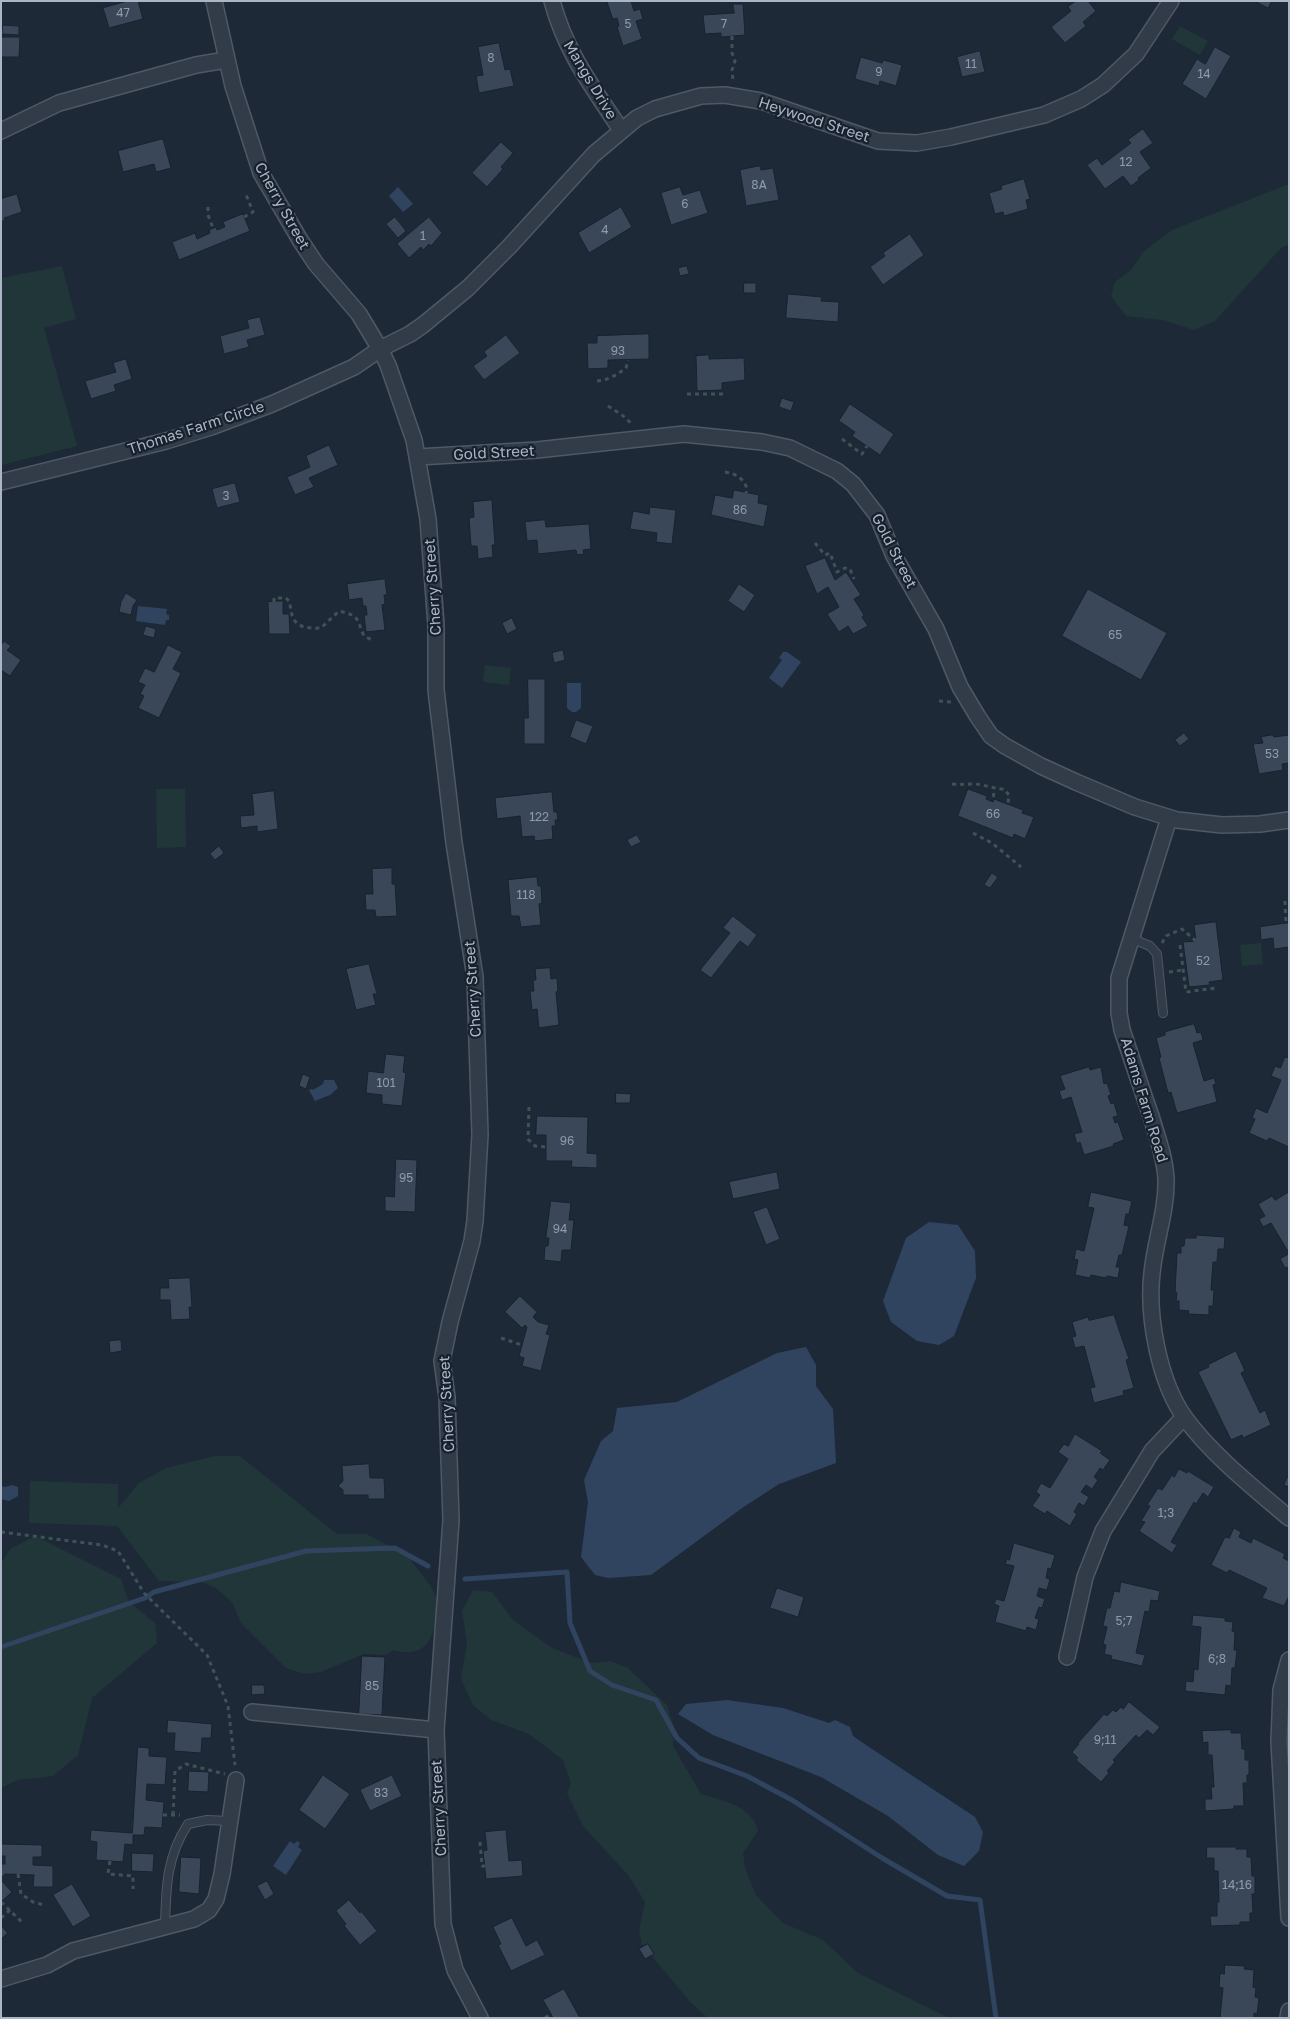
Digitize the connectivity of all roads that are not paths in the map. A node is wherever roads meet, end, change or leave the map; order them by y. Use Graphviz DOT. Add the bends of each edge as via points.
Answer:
graph roads {
  1 [pos="214,1"];
  2 [pos="552,1"];
  3 [pos="1170,1"];
  4 [pos="226,60"];
  5 [pos="621,130"];
  6 [pos="1,131"];
  7 [pos="380,349"];
  8 [pos="418,457"];
  9 [pos="1,482"];
  10 [pos="1169,818"];
  11 [pos="1289,820"];
  12 [pos="1130,938"];
  13 [pos="1162,1013"];
  14 [pos="1184,1417"];
  15 [pos="1289,1518"];
  16 [pos="1067,1657"];
  17 [pos="1289,1660"];
  18 [pos="252,1712"];
  19 [pos="436,1730"];
  20 [pos="236,1780"];
  21 [pos="230,1821"];
  22 [pos="1289,1918"];
  23 [pos="165,1927"];
  24 [pos="1,1979"];
  25 [pos="1289,2011"];
  26 [pos="480,2018"];
  27 [pos="1288,2018"];
  1 -- 4 [label="street, Cherry Street"];
  2 -- 5 [label="street, Mangs Drive" via="570,51"];
  3 -- 5 [label="street, Heywood Street" via="1136,54 1103,85 1081,99 1044,115 951,137 917,143 878,141 761,101 725,95 701,96 655,109"];
  4 -- 6 [label="street" via="196,65 59,103"];
  4 -- 7 [label="street, Cherry Street" via="256,157 269,187 316,264 359,314"];
  5 -- 7 [label="street, Heywood Street" via="468,288 423,325"];
  7 -- 8 [label="street, Cherry Street" via="406,415"];
  7 -- 9 [label="street, Thomas Farm Circle" via="346,370 235,418 166,441"];
  8 -- 10 [label="street, Gold Street" via="537,450 684,434 762,442 790,448 818,460 853,484 877,515 894,556 936,629 960,687 991,736 1041,766 1135,807"];
  8 -- 19 [label="street, Cherry Street" via="429,527 436,625 436,690 475,977 480,1135 472,1241 442,1361 447,1397 451,1520"];
  10 -- 11 [label="street, Gold Street" via="1222,825"];
  10 -- 12 [label="street, Adams Farm Road"];
  12 -- 13 [label="lane" via="1150,946 1157,954"];
  12 -- 14 [label="street, Adams Farm Road" via="1119,978 1119,1013 1161,1148 1166,1179 1152,1272 1153,1328 1160,1361"];
  14 -- 15 [label="street, Adams Farm Road" via="1209,1447"];
  14 -- 16 [label="street" via="1152,1450 1103,1531 1085,1577"];
  17 -- 22 [label="street" via="1281,1690 1279,1722"];
  18 -- 19 [label="street"];
  19 -- 26 [label="street, Cherry Street" via="444,1924 455,1970"];
  20 -- 21 [label="street"];
  21 -- 23 [label="street" via="216,1899 209,1910 194,1919"];
  21 -- 23 [label="lane" via="207,1820 188,1824 178,1839 166,1882"];
  23 -- 24 [label="street" via="73,1951 46,1965"];
  25 -- 27 [label="street"];
}
